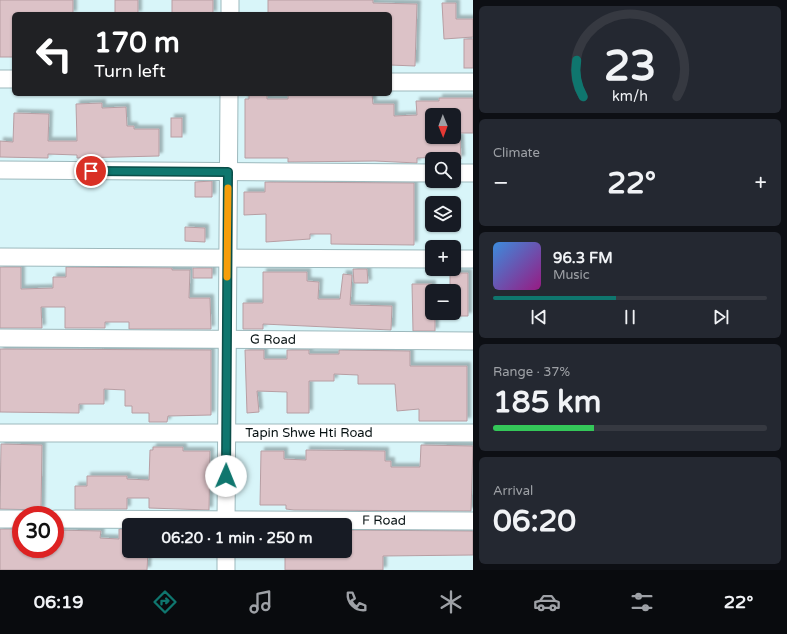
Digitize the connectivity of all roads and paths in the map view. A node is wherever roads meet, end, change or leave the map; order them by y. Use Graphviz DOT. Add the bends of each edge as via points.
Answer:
graph roads {
  1 [pos="230,0"];
  2 [pos="230,12"];
  3 [pos="0,79"];
  4 [pos="12,79"];
  5 [pos="392,82"];
  6 [pos="473,82"];
  7 [pos="229,96"];
  8 [pos="0,170"];
  9 [pos="228,172"];
  10 [pos="425,173"];
  11 [pos="461,173"];
  12 [pos="473,173"];
  13 [pos="0,257"];
  14 [pos="227,258"];
  15 [pos="425,259"];
  16 [pos="461,259"];
  17 [pos="473,260"];
  18 [pos="0,338"];
  19 [pos="226,339"];
  20 [pos="473,341"];
  21 [pos="227,432"];
  22 [pos="0,433"];
  23 [pos="473,433"];
  24 [pos="226,518"];
  25 [pos="0,519"];
  26 [pos="12,519"];
  27 [pos="64,519"];
  28 [pos="122,520"];
  29 [pos="352,521"];
  30 [pos="473,521"];
  31 [pos="226,558"];
  32 [pos="226,570"];
  1 -- 2 [label="street"];
  3 -- 4 [label="street"];
  5 -- 6 [label="street"];
  7 -- 9 [label="street"];
  8 -- 9 [label="street"];
  9 -- 10 [label="street"];
  9 -- 14 [label="street"];
  11 -- 12 [label="street"];
  13 -- 14 [label="street"];
  14 -- 15 [label="street"];
  14 -- 19 [label="street"];
  16 -- 17 [label="street"];
  18 -- 19 [label="street, G Road"];
  19 -- 20 [label="street, G Road"];
  19 -- 21 [label="street"];
  21 -- 22 [label="street, Tapin Shwe Hti Road"];
  21 -- 23 [label="street, Tapin Shwe Hti Road"];
  21 -- 24 [label="street"];
  25 -- 26 [label="street"];
  27 -- 28 [label="street, F Road"];
  29 -- 30 [label="street, F Road"];
  31 -- 32 [label="street"];
}
